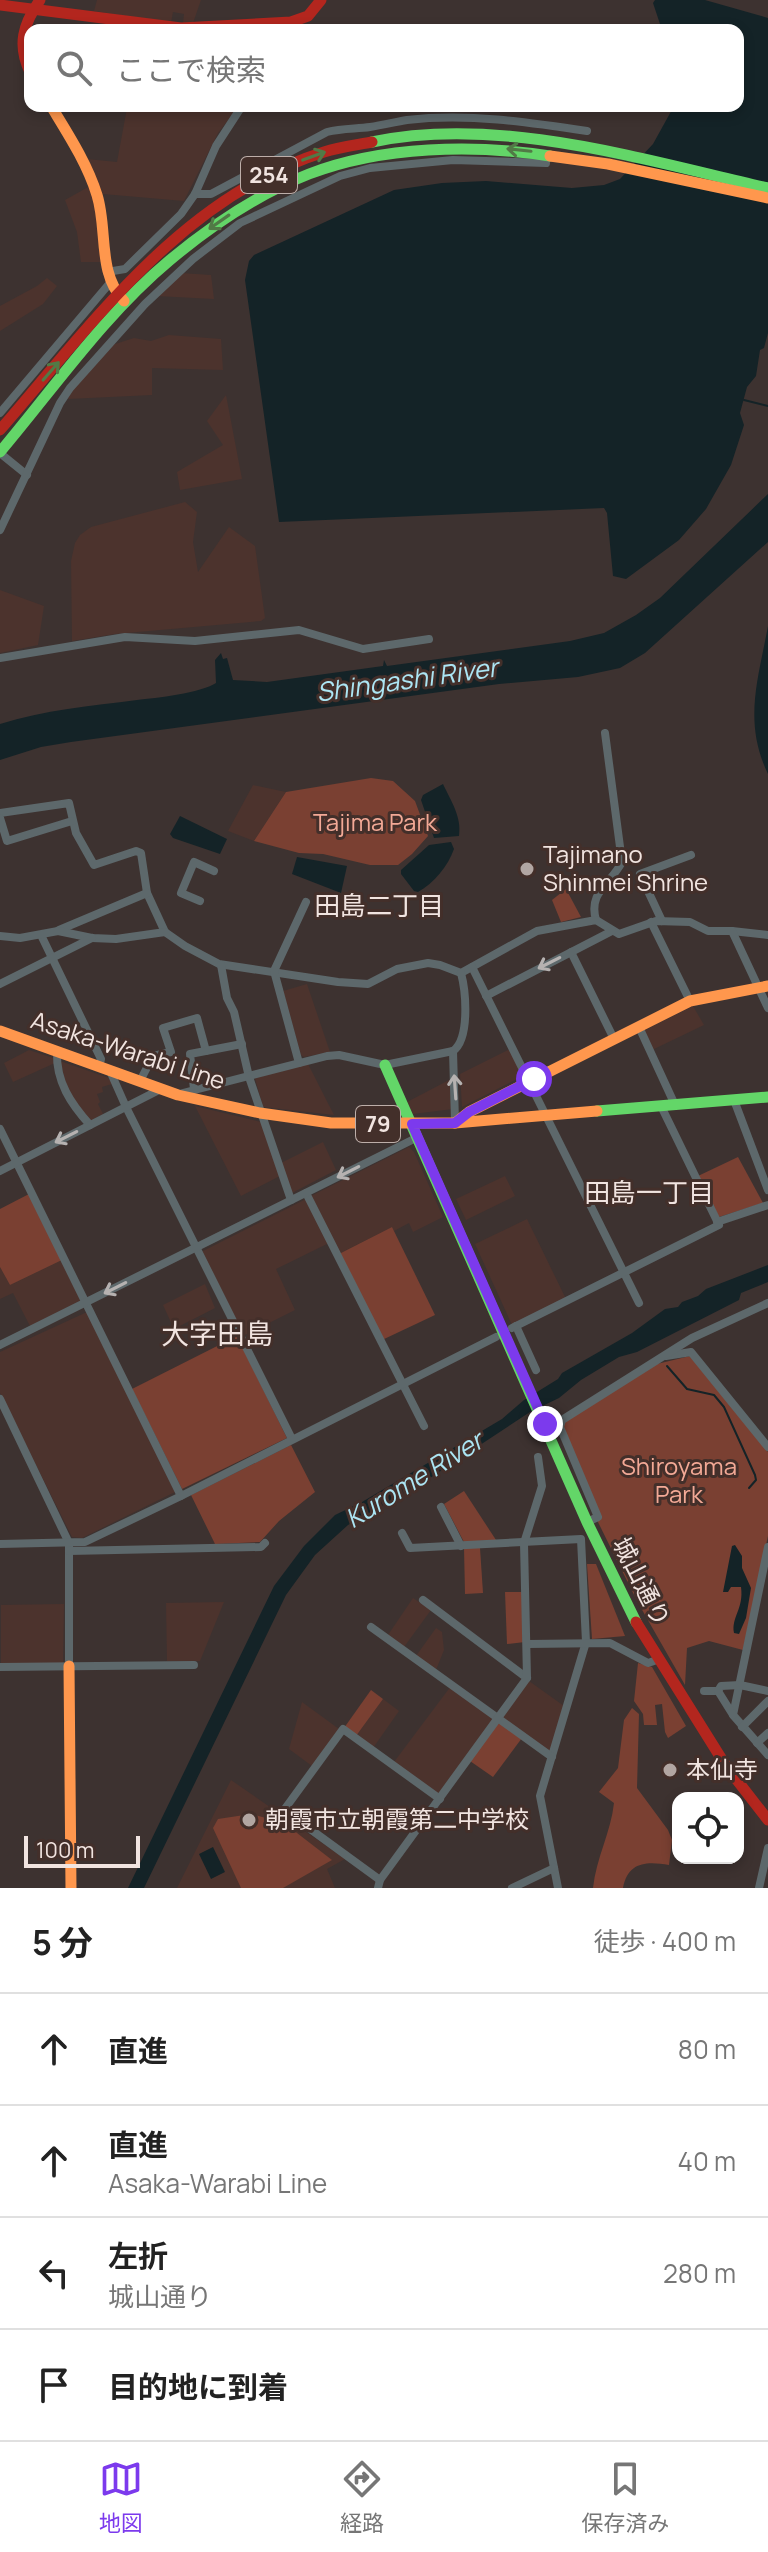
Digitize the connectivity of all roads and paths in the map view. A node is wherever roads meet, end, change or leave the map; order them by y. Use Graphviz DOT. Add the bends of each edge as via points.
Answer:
graph roads {
  1 [pos="40,0"];
  2 [pos="321,0"];
  3 [pos="0,5"];
  4 [pos="32,10"];
  5 [pos="25,24"];
  6 [pos="148,24"];
  7 [pos="301,24"];
  8 [pos="24,26"];
  9 [pos="24,59"];
  10 [pos="55,112"];
  11 [pos="237,112"];
  12 [pos="587,131"];
  13 [pos="546,163"];
  14 [pos="628,163"];
  15 [pos="768,188"];
  16 [pos="195,194"];
  17 [pos="768,198"];
  18 [pos="108,278"];
  19 [pos="122,300"];
  20 [pos="0,413"];
  21 [pos="0,430"];
  22 [pos="0,452"];
  23 [pos="27,475"];
  24 [pos="0,530"];
  25 [pos="429,639"];
  26 [pos="0,658"];
  27 [pos="605,733"];
  28 [pos="0,816"];
  29 [pos="72,821"];
  30 [pos="691,855"];
  31 [pos="214,871"];
  32 [pos="147,893"];
  33 [pos="200,901"];
  34 [pos="306,902"];
  35 [pos="596,920"];
  36 [pos="662,921"];
  37 [pos="651,922"];
  38 [pos="58,931"];
  39 [pos="612,931"];
  40 [pos="732,931"];
  41 [pos="165,932"];
  42 [pos="41,935"];
  43 [pos="768,935"];
  44 [pos="0,936"];
  45 [pos="92,938"];
  46 [pos="571,952"];
  47 [pos="52,958"];
  48 [pos="221,965"];
  49 [pos="472,967"];
  50 [pos="274,971"];
  51 [pos="461,973"];
  52 [pos="0,984"];
  53 [pos="763,986"];
  54 [pos="486,996"];
  55 [pos="690,1001"];
  56 [pos="768,1008"];
  57 [pos="639,1027"];
  58 [pos="0,1031"];
  59 [pos="614,1039"];
  60 [pos="242,1044"];
  61 [pos="206,1051"];
  62 [pos="453,1051"];
  63 [pos="57,1052"];
  64 [pos="299,1063"];
  65 [pos="385,1065"];
  66 [pos="105,1069"];
  67 [pos="249,1077"];
  68 [pos="140,1081"];
  69 [pos="530,1081"];
  70 [pos="161,1089"];
  71 [pos="194,1089"];
  72 [pos="178,1095"];
  73 [pos="768,1097"];
  74 [pos="734,1100"];
  75 [pos="675,1105"];
  76 [pos="661,1106"];
  77 [pos="126,1107"];
  78 [pos="260,1113"];
  79 [pos="546,1116"];
  80 [pos="455,1123"];
  81 [pos="412,1124"];
  82 [pos="90,1125"];
  83 [pos="0,1129"];
  84 [pos="418,1137"];
  85 [pos="17,1163"];
  86 [pos="0,1171"];
  87 [pos="768,1190"];
  88 [pos="306,1193"];
  89 [pos="291,1200"];
  90 [pos="768,1205"];
  91 [pos="717,1222"];
  92 [pos="195,1247"];
  93 [pos="624,1273"];
  94 [pos="86,1303"];
  95 [pos="639,1303"];
  96 [pos="768,1303"];
  97 [pos="496,1337"];
  98 [pos="0,1345"];
  99 [pos="663,1357"];
  100 [pos="536,1370"];
  101 [pos="402,1385"];
  102 [pos="0,1399"];
  103 [pos="424,1426"];
  104 [pos="292,1439"];
  105 [pos="768,1447"];
  106 [pos="538,1457"];
  107 [pos="181,1496"];
  108 [pos="441,1507"];
  109 [pos="587,1522"];
  110 [pos="402,1533"];
  111 [pos="265,1543"];
  112 [pos="524,1543"];
  113 [pos="0,1544"];
  114 [pos="461,1546"];
  115 [pos="69,1547"];
  116 [pos="768,1547"];
  117 [pos="423,1600"];
  118 [pos="371,1627"];
  119 [pos="586,1642"];
  120 [pos="528,1644"];
  121 [pos="657,1660"];
  122 [pos="194,1665"];
  123 [pos="69,1666"];
  124 [pos="0,1667"];
  125 [pos="527,1678"];
  126 [pos="740,1685"];
  127 [pos="704,1691"];
  128 [pos="718,1691"];
  129 [pos="768,1691"];
  130 [pos="768,1701"];
  131 [pos="733,1715"];
  132 [pos="498,1718"];
  133 [pos="742,1727"];
  134 [pos="768,1733"];
  135 [pos="757,1743"];
  136 [pos="768,1755"];
  137 [pos="552,1757"];
  138 [pos="440,1799"];
  139 [pos="768,1820"];
  140 [pos="768,1848"];
  141 [pos="554,1868"];
  142 [pos="379,1884"];
  143 [pos="71,1888"];
  144 [pos="512,1888"];
  145 [pos="558,1888"];
  146 [pos="759,1888"];
  1 -- 4 [label="main road"];
  2 -- 7 [label="main road"];
  3 -- 4 [label="main road"];
  4 -- 5 [label="main road"];
  4 -- 6 [label="main road"];
  8 -- 9 [label="main road"];
  10 -- 18 [label="main road" via="97,193"];
  11 -- 16 [label="street"];
  12 -- 16 [label="street" via="461,118 340,129 211,194"];
  13 -- 23 [label="street" via="453,160 370,168 340,176 240,223 145,304 70,388"];
  14 -- 15 [label="main road, 254"];
  14 -- 17 [label="main road, 254"];
  14 -- 19 [label="main road, 254" via="473,147 416,149 349,162 283,185 223,219"];
  16 -- 18 [label="street" via="174,222 125,269"];
  18 -- 19 [label="main road"];
  18 -- 20 [label="street"];
  21 -- 19 [label="main road, 254, one-way"];
  19 -- 22 [label="main road, 254"];
  22 -- 23 [label="street"];
  23 -- 24 [label="street"];
  25 -- 26 [label="street" via="363,649 299,630 195,641 125,637"];
  27 -- 35 [label="street" via="622,862 598,893"];
  28 -- 29 [label="street" via="69,803"];
  28 -- 29 [label="street" via="7,841"];
  29 -- 32 [label="street" via="94,865 141,853"];
  30 -- 36 [label="street" via="640,874"];
  31 -- 33 [label="street" via="194,862 181,893"];
  32 -- 38 [label="street"];
  32 -- 41 [label="street"];
  34 -- 50 [label="street"];
  35 -- 39 [label="street"];
  35 -- 49 [label="street" via="537,931"];
  36 -- 37 [label="street"];
  36 -- 40 [label="street"];
  37 -- 39 [label="street" via="619,934"];
  37 -- 55 [label="street"];
  38 -- 42 [label="street"];
  38 -- 45 [label="street"];
  39 -- 46 [label="street"];
  40 -- 43 [label="street"];
  40 -- 53 [label="street"];
  41 -- 45 [label="street"];
  41 -- 48 [label="street"];
  42 -- 44 [label="street"];
  42 -- 47 [label="street"];
  45 -- 47 [label="street"];
  46 -- 54 [label="street, one-way"];
  46 -- 59 [label="street"];
  47 -- 52 [label="street"];
  47 -- 66 [label="street"];
  48 -- 50 [label="street"];
  48 -- 60 [label="street"];
  49 -- 51 [label="street"];
  49 -- 54 [label="street"];
  50 -- 51 [label="street" via="355,985 428,963"];
  50 -- 64 [label="street"];
  51 -- 62 [label="street" via="464,1024"];
  53 -- 55 [label="main road"];
  53 -- 56 [label="street"];
  54 -- 69 [label="street"];
  55 -- 57 [label="main road"];
  57 -- 59 [label="main road"];
  57 -- 75 [label="street"];
  58 -- 63 [label="main road, Asaka-Warabi Line / 79"];
  59 -- 69 [label="main road"];
  60 -- 61 [label="street"];
  60 -- 67 [label="street"];
  61 -- 68 [label="street" via="197,1018 163,1028 171,1052 153,1056"];
  61 -- 71 [label="street" via="190,1054"];
  62 -- 65 [label="street"];
  80 -- 62 [label="street, one-way"];
  63 -- 66 [label="main road, Asaka-Warabi Line / 79"];
  63 -- 82 [label="street" via="68,1101"];
  64 -- 65 [label="street" via="339,1055"];
  64 -- 67 [label="street"];
  65 -- 81 [label="main road, 城山通り"];
  66 -- 68 [label="main road, Asaka-Warabi Line / 79"];
  66 -- 77 [label="street"];
  67 -- 71 [label="street"];
  67 -- 78 [label="street"];
  68 -- 70 [label="main road, Asaka-Warabi Line / 79"];
  69 -- 79 [label="street"];
  69 -- 80 [label="main road"];
  70 -- 72 [label="main road, Asaka-Warabi Line / 79"];
  70 -- 77 [label="street"];
  71 -- 72 [label="street"];
  72 -- 78 [label="main road, Asaka-Warabi Line / 79"];
  73 -- 74 [label="main road, Asaka-Warabi Line / 79"];
  74 -- 75 [label="main road, Asaka-Warabi Line / 79"];
  74 -- 87 [label="street"];
  75 -- 76 [label="main road, Asaka-Warabi Line / 79"];
  76 -- 79 [label="main road, Asaka-Warabi Line / 79"];
  76 -- 91 [label="street"];
  77 -- 82 [label="street"];
  77 -- 92 [label="street"];
  78 -- 81 [label="main road, Asaka-Warabi Line / 79" via="331,1123"];
  78 -- 89 [label="street"];
  79 -- 80 [label="main road, Asaka-Warabi Line / 79"];
  79 -- 93 [label="street"];
  80 -- 81 [label="main road, Asaka-Warabi Line / 79"];
  81 -- 84 [label="main road, 城山通り"];
  82 -- 85 [label="street, one-way"];
  83 -- 85 [label="street"];
  84 -- 88 [label="street, one-way"];
  84 -- 109 [label="main road, 城山通り"];
  85 -- 86 [label="street"];
  85 -- 94 [label="street"];
  88 -- 89 [label="street"];
  88 -- 101 [label="street"];
  89 -- 92 [label="street"];
  90 -- 91 [label="street"];
  91 -- 93 [label="street"];
  92 -- 94 [label="street, one-way"];
  92 -- 104 [label="street"];
  93 -- 95 [label="street"];
  93 -- 100 [label="street" via="514,1327"];
  94 -- 98 [label="street"];
  94 -- 107 [label="street"];
  96 -- 99 [label="street"];
  97 -- 101 [label="street"];
  99 -- 105 [label="street" via="691,1352"];
  99 -- 109 [label="street" via="562,1420 560,1427 598,1517"];
  101 -- 103 [label="street"];
  101 -- 104 [label="street"];
  102 -- 115 [label="street"];
  104 -- 107 [label="street"];
  106 -- 112 [label="street" via="542,1486"];
  107 -- 115 [label="street"];
  108 -- 114 [label="street"];
  109 -- 121 [label="main road, 城山通り"];
  110 -- 114 [label="street" via="410,1548"];
  111 -- 115 [label="street"];
  112 -- 114 [label="street"];
  112 -- 119 [label="street" via="581,1539"];
  112 -- 120 [label="street"];
  113 -- 115 [label="street"];
  115 -- 123 [label="street"];
  116 -- 126 [label="street"];
  117 -- 125 [label="street"];
  118 -- 132 [label="street"];
  119 -- 120 [label="street"];
  119 -- 121 [label="street" via="610,1643 648,1663"];
  119 -- 137 [label="street"];
  120 -- 125 [label="street"];
  121 -- 139 [label="main road, 城山通り"];
  122 -- 123 [label="street"];
  123 -- 124 [label="street"];
  123 -- 143 [label="main road"];
  125 -- 132 [label="street"];
  126 -- 128 [label="street" via="721,1686"];
  126 -- 129 [label="street"];
  126 -- 131 [label="street"];
  127 -- 128 [label="street"];
  128 -- 131 [label="street"];
  130 -- 133 [label="street"];
  131 -- 133 [label="street"];
  132 -- 137 [label="street"];
  132 -- 138 [label="street"];
  133 -- 135 [label="street"];
  134 -- 135 [label="street"];
  135 -- 136 [label="street"];
  137 -- 141 [label="street" via="540,1796"];
  138 -- 142 [label="street"];
  138 -- 142 [label="street" via="343,1729 284,1810"];
  140 -- 146 [label="street"];
  141 -- 144 [label="street"];
  141 -- 145 [label="street"];
}
